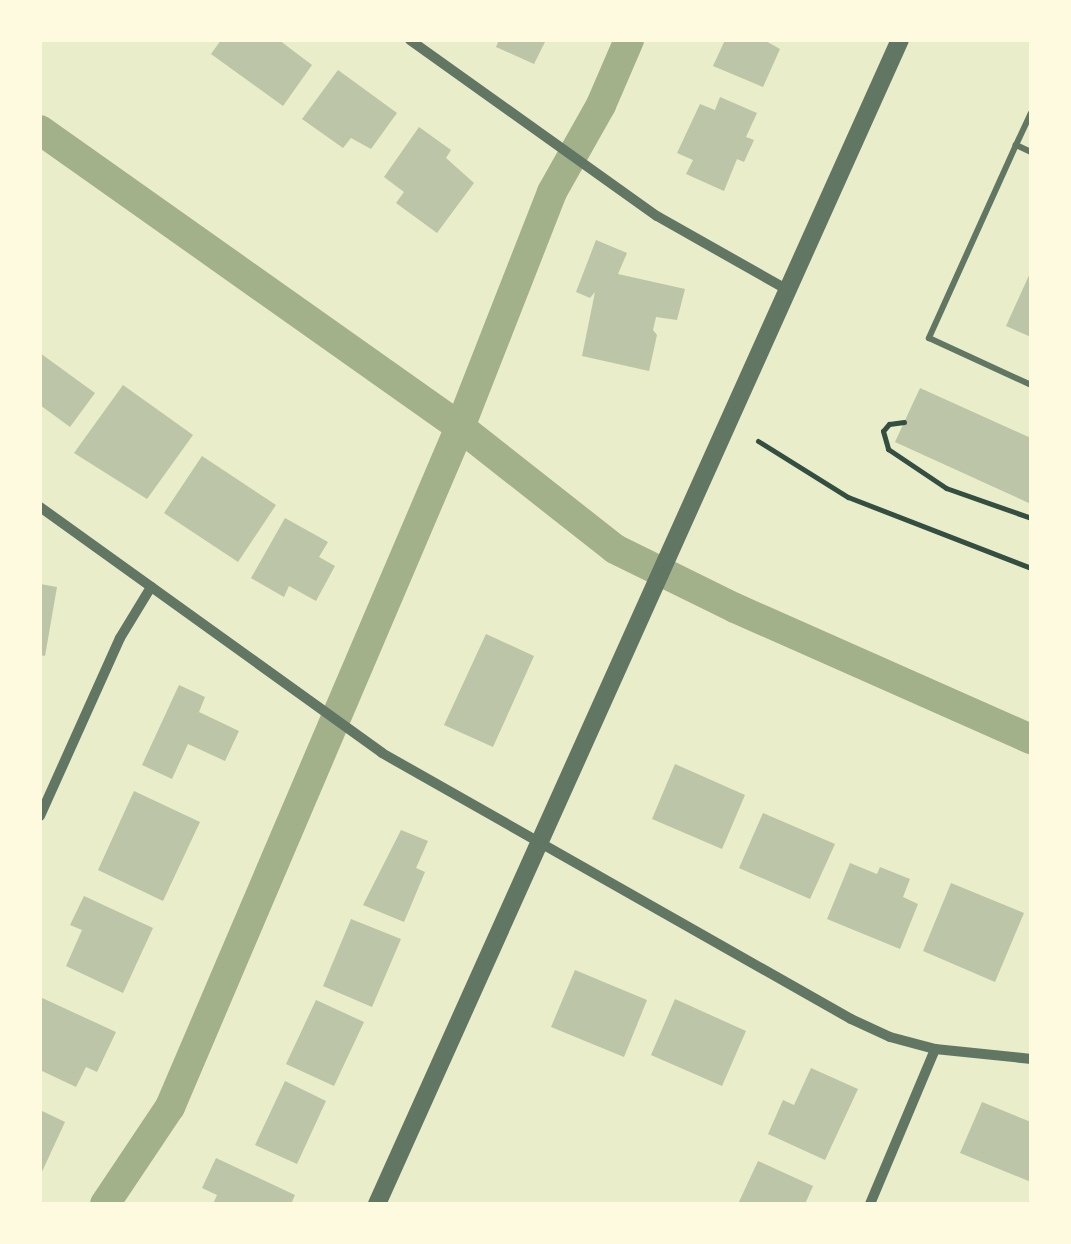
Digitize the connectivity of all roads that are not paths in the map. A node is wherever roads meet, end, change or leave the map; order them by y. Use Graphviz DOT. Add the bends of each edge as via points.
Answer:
graph roads {
  1 [pos="410,40"];
  2 [pos="900,40"];
  3 [pos="1031,113"];
  4 [pos="1016,145"];
  5 [pos="1031,152"];
  6 [pos="786,289"];
  7 [pos="1031,385"];
  8 [pos="40,506"];
  9 [pos="151,587"];
  10 [pos="40,816"];
  11 [pos="540,840"];
  12 [pos="935,1048"];
  13 [pos="1031,1059"];
  14 [pos="377,1204"];
  15 [pos="870,1204"];
  1 -- 6 [label="street" via="657,216"];
  2 -- 6 [label="street"];
  3 -- 4 [label="lane"];
  4 -- 5 [label="lane"];
  4 -- 7 [label="lane" via="929,338"];
  6 -- 11 [label="street"];
  8 -- 9 [label="street"];
  9 -- 10 [label="street" via="120,638"];
  9 -- 11 [label="street" via="382,753"];
  11 -- 12 [label="street" via="851,1020"];
  11 -- 14 [label="street"];
  12 -- 13 [label="street"];
  12 -- 15 [label="street"];
}
